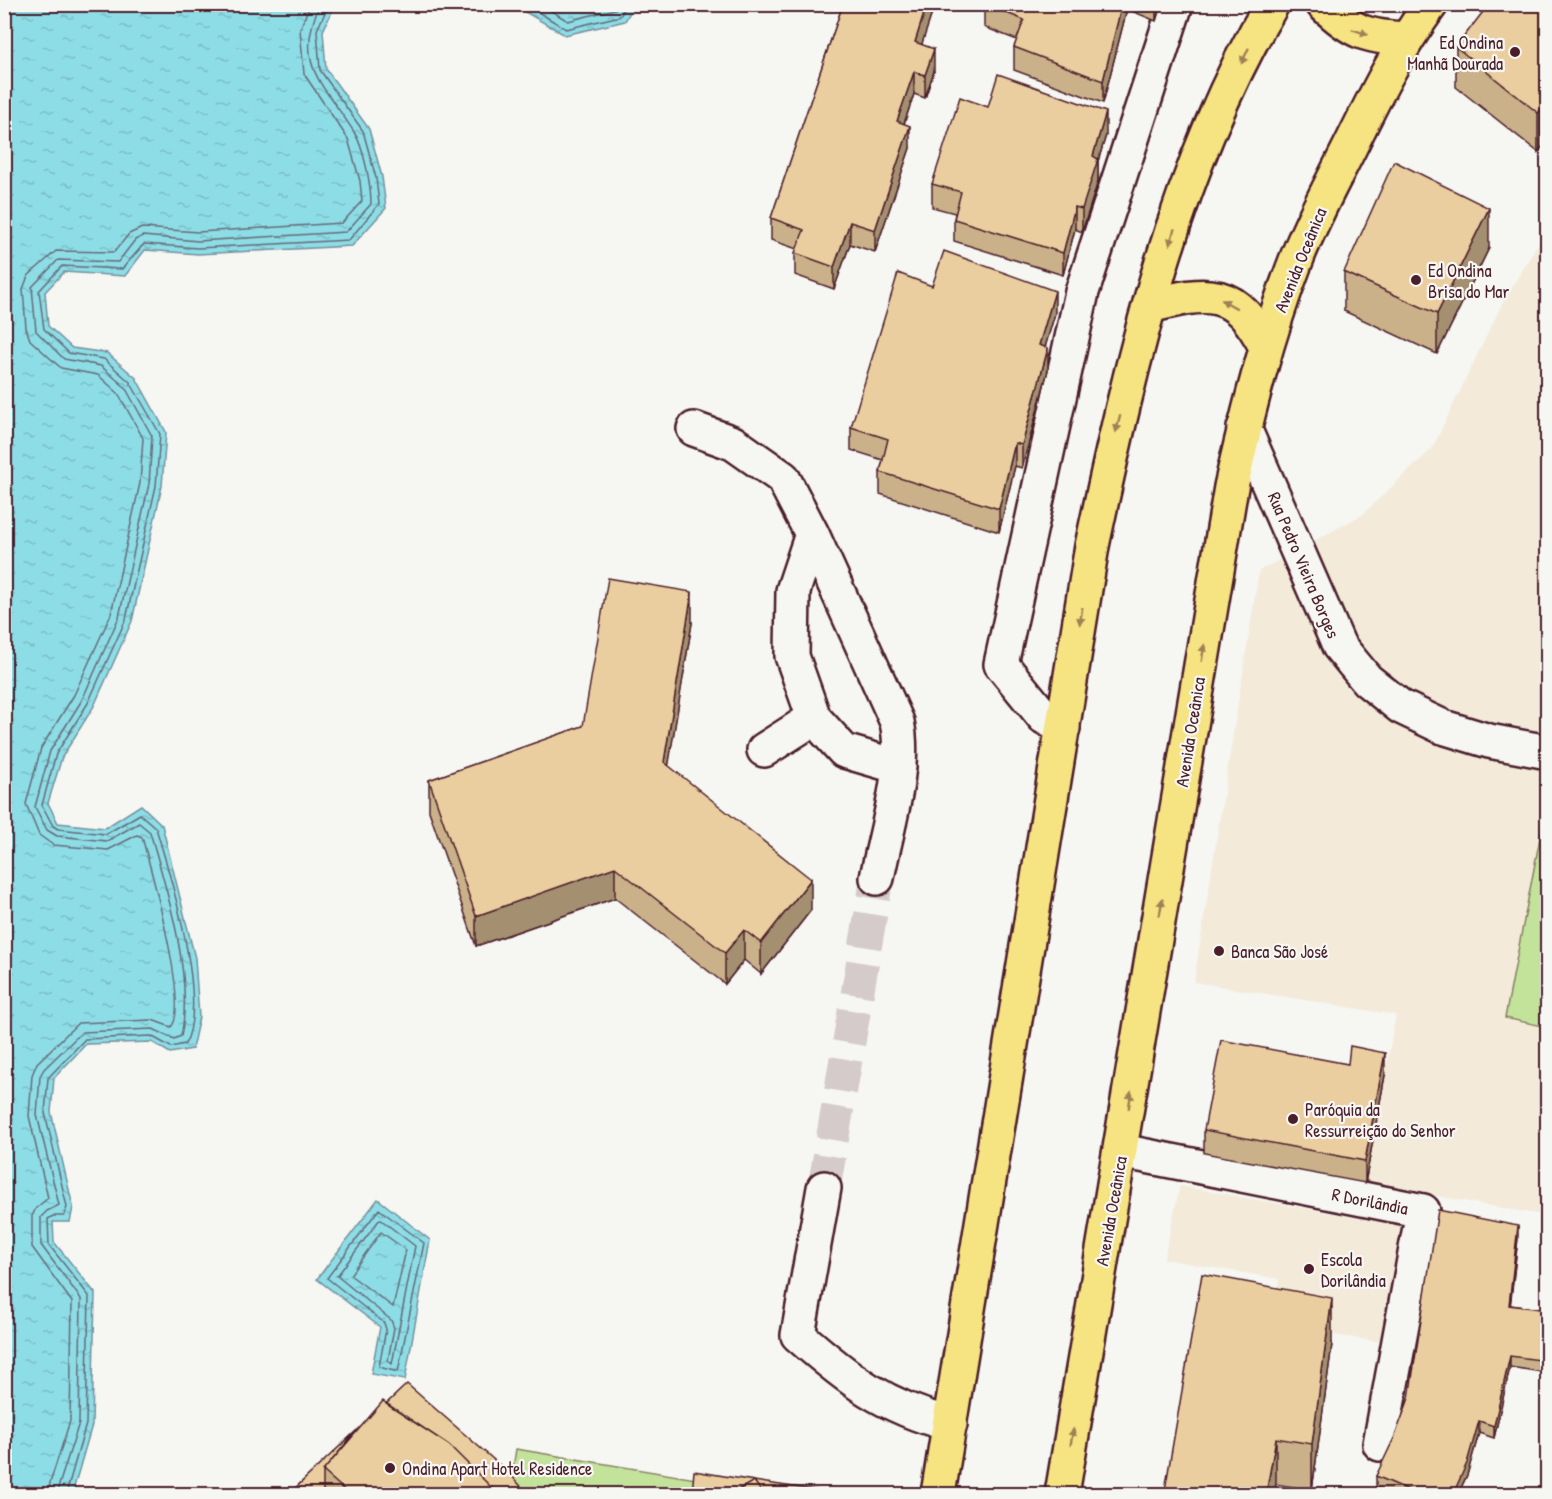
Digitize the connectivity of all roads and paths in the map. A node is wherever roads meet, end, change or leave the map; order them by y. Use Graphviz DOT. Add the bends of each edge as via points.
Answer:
graph roads {
  1 [pos="1176,4"];
  2 [pos="1272,4"];
  3 [pos="1323,4"];
  4 [pos="1431,4"];
  5 [pos="1406,39"];
  6 [pos="1150,306"];
  7 [pos="1266,347"];
  8 [pos="1245,428"];
  9 [pos="694,429"];
  10 [pos="812,534"];
  11 [pos="814,718"];
  12 [pos="1063,728"];
  13 [pos="764,750"];
  14 [pos="1548,752"];
  15 [pos="899,767"];
  16 [pos="877,878"];
  17 [pos="1121,1151"];
  18 [pos="824,1188"];
  19 [pos="950,1424"];
  20 [pos="1380,1444"];
  21 [pos="938,1494"];
  22 [pos="1062,1494"];
  1 -- 12 [label="street" via="1082,292 1001,664 1044,717"];
  2 -- 6 [label="main road, one-way" via="1213,126 1184,199"];
  3 -- 5 [label="main road, one-way" via="1347,27 1378,38"];
  4 -- 5 [label="main road, Avenida Oceânica"];
  5 -- 7 [label="main road, Avenida Oceânica" via="1296,261"];
  7 -- 6 [label="main road, one-way" via="1253,323 1237,307 1216,296 1187,296"];
  6 -- 12 [label="main road, one-way" via="1115,435 1092,546"];
  7 -- 8 [label="main road, Avenida Oceânica"];
  8 -- 14 [label="street, Rua Pedro Vieira Borges" via="1339,646 1367,680 1401,707 1443,727"];
  17 -- 8 [label="main road, Avenida Oceânica, one-way" via="1231,487"];
  9 -- 10 [label="street" via="733,443 783,478"];
  10 -- 11 [label="street" via="793,591 792,656"];
  10 -- 15 [label="street" via="897,722 902,742"];
  11 -- 13 [label="street"];
  11 -- 15 [label="street" via="844,751"];
  12 -- 19 [label="main road"];
  15 -- 16 [label="street"];
  17 -- 20 [label="street, R Dorilândia" via="1423,1211"];
  22 -- 17 [label="main road, Avenida Oceânica, one-way"];
  18 -- 19 [label="street" via="798,1335 853,1382 912,1414"];
  19 -- 21 [label="main road"];
}
